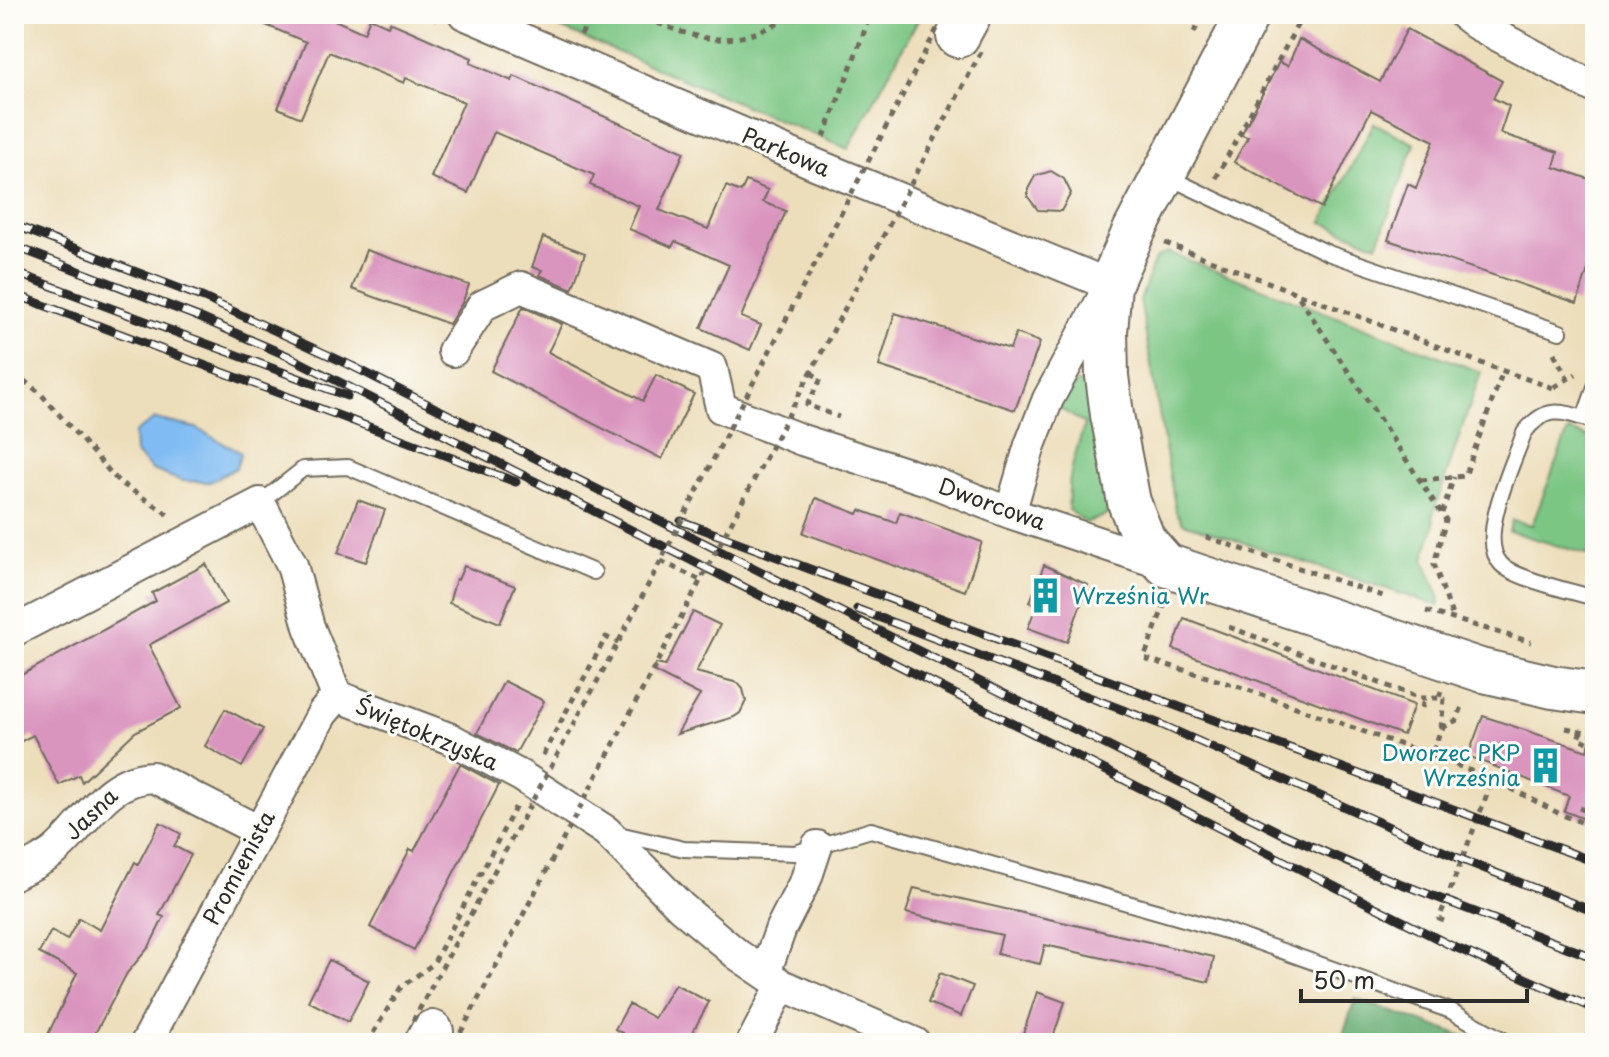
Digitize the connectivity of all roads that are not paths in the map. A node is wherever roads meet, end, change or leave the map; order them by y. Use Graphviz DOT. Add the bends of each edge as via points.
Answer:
graph roads {
  1 [pos="464,14"];
  2 [pos="1248,14"];
  3 [pos="1463,14"];
  4 [pos="1595,88"];
  5 [pos="1164,175"];
  6 [pos="1110,285"];
  7 [pos="1560,332"];
  8 [pos="453,351"];
  9 [pos="1593,394"];
  10 [pos="1590,420"];
  11 [pos="260,503"];
  12 [pos="1010,513"];
  13 [pos="594,572"];
  14 [pos="1162,589"];
  15 [pos="1595,598"];
  16 [pos="14,631"];
  17 [pos="337,696"];
  18 [pos="1588,712"];
  19 [pos="259,831"];
  20 [pos="606,831"];
  21 [pos="817,846"];
  22 [pos="14,874"];
  23 [pos="774,979"];
  24 [pos="146,1043"];
  25 [pos="752,1043"];
  26 [pos="915,1043"];
  27 [pos="1509,1043"];
  1 -- 6 [label="street, Parkowa"];
  2 -- 5 [label="street"];
  3 -- 4 [label="street"];
  5 -- 6 [label="street"];
  5 -- 7 [label="lane" via="1328,253"];
  6 -- 12 [label="street" via="1048,399"];
  6 -- 14 [label="street" via="1106,332 1112,415 1129,502"];
  8 -- 12 [label="street, Dworcowa" via="482,306 521,287 712,368 721,408"];
  9 -- 10 [label="lane"];
  10 -- 15 [label="lane" via="1558,411 1532,422 1495,515 1492,543 1500,564 1517,574"];
  11 -- 13 [label="lane" via="303,469 348,467"];
  11 -- 16 [label="street"];
  11 -- 17 [label="street, Świętokrzyska" via="292,565 309,627"];
  12 -- 14 [label="street, Dworcowa"];
  14 -- 18 [label="street, Dworcowa" via="1553,687"];
  17 -- 19 [label="street, Promienista"];
  17 -- 20 [label="street, Świętokrzyska" via="451,739 530,781"];
  19 -- 22 [label="street, Jasna" via="153,777 137,778 111,791 52,853"];
  19 -- 24 [label="street, Promienista"];
  20 -- 21 [label="lane" via="684,849 795,853"];
  20 -- 23 [label="street, Świętokrzyska" via="681,907"];
  21 -- 23 [label="street" via="781,928"];
  21 -- 27 [label="lane" via="871,830 1007,867 1241,936 1451,1011"];
  23 -- 25 [label="street"];
  23 -- 26 [label="street, Świętokrzyska"];
}
